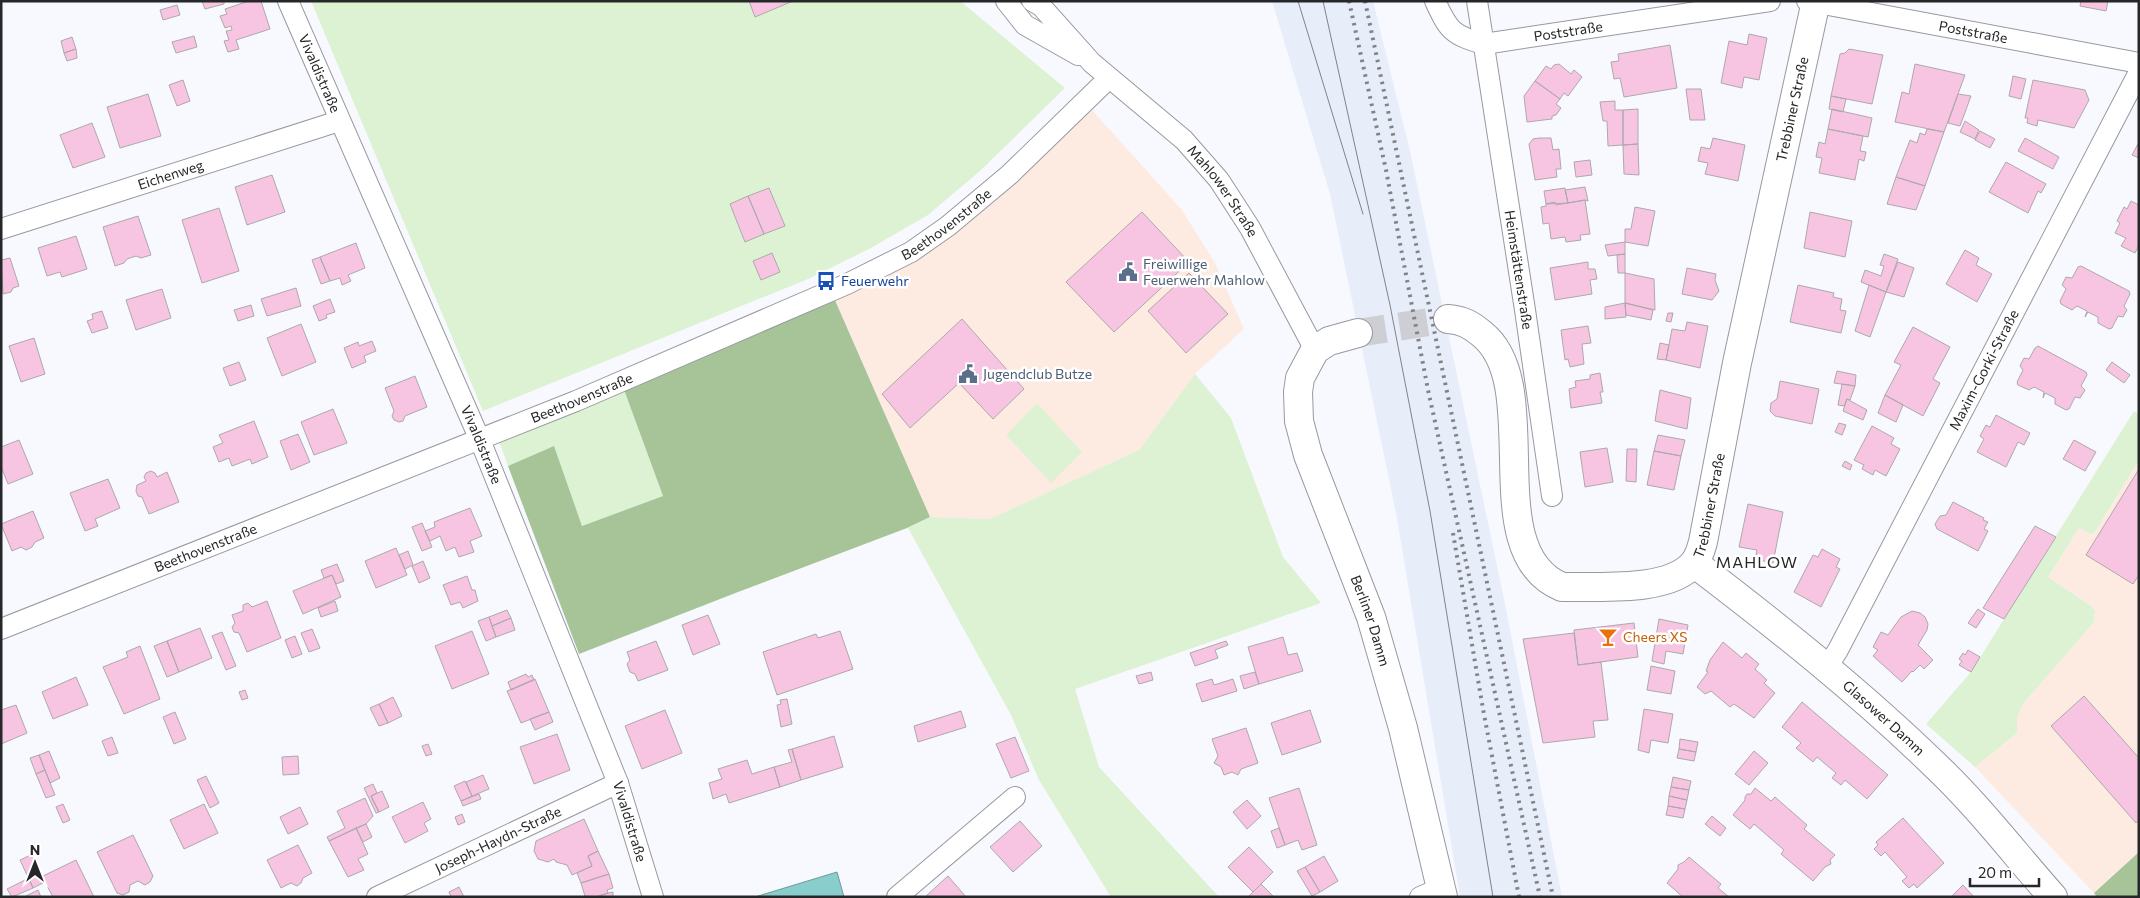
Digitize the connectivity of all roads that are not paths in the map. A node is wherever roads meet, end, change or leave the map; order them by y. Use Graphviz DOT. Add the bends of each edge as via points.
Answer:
graph roads {
  1 [pos="288,1"];
  2 [pos="1006,1"];
  3 [pos="1032,1"];
  4 [pos="1435,1"];
  5 [pos="1477,1"];
  6 [pos="1770,1"];
  7 [pos="1813,2"];
  8 [pos="1484,44"];
  9 [pos="2139,62"];
  10 [pos="1092,63"];
  11 [pos="2139,72"];
  12 [pos="1109,78"];
  13 [pos="339,121"];
  14 [pos="1,229"];
  15 [pos="1448,319"];
  16 [pos="1358,333"];
  17 [pos="1315,350"];
  18 [pos="480,440"];
  19 [pos="1552,496"];
  20 [pos="1694,563"];
  21 [pos="1,629"];
  22 [pos="1827,667"];
  23 [pos="618,783"];
  24 [pos="1014,798"];
  25 [pos="1435,894"];
  26 [pos="377,897"];
  27 [pos="654,897"];
  28 [pos="897,897"];
  29 [pos="2053,897"];
  1 -- 13 [label="street, Vivaldistraße"];
  2 -- 10 [label="street, Mahlower Straße" via="1024,25"];
  3 -- 10 [label="street, Mahlower Straße" via="1041,6"];
  4 -- 8 [label="street" via="1447,26 1465,39"];
  5 -- 8 [label="street, Heimstättenstraße"];
  6 -- 8 [label="street, Poststraße"];
  7 -- 9 [label="street, Poststraße"];
  7 -- 20 [label="main road, Trebbiner Straße" via="1703,542"];
  8 -- 19 [label="street, Heimstättenstraße"];
  10 -- 12 [label="street, Mahlower Straße"];
  11 -- 22 [label="street, Maxim-Gorki-Straße"];
  12 -- 17 [label="street, Mahlower Straße" via="1184,140 1220,180 1250,228"];
  12 -- 18 [label="street, Beethovenstraße" via="1009,175 912,252 842,287"];
  13 -- 14 [label="street, Eichenweg"];
  13 -- 18 [label="street, Vivaldistraße"];
  15 -- 20 [label="main road, Trebbiner Straße" via="1468,323 1486,336 1494,345 1506,374 1512,405 1520,534 1533,564 1551,583 1562,587 1642,585 1670,579"];
  16 -- 17 [label="main road" via="1329,341"];
  17 -- 25 [label="main road, Berliner Damm" via="1300,378 1299,420 1308,456 1371,617 1403,728"];
  18 -- 21 [label="street, Beethovenstraße"];
  18 -- 23 [label="street, Vivaldistraße"];
  20 -- 22 [label="main road, Glasower Damm"];
  22 -- 29 [label="main road, Glasower Damm" via="1971,801"];
  23 -- 26 [label="street, Joseph-Haydn-Straße"];
  23 -- 27 [label="street, Vivaldistraße"];
  24 -- 28 [label="street"];
}
